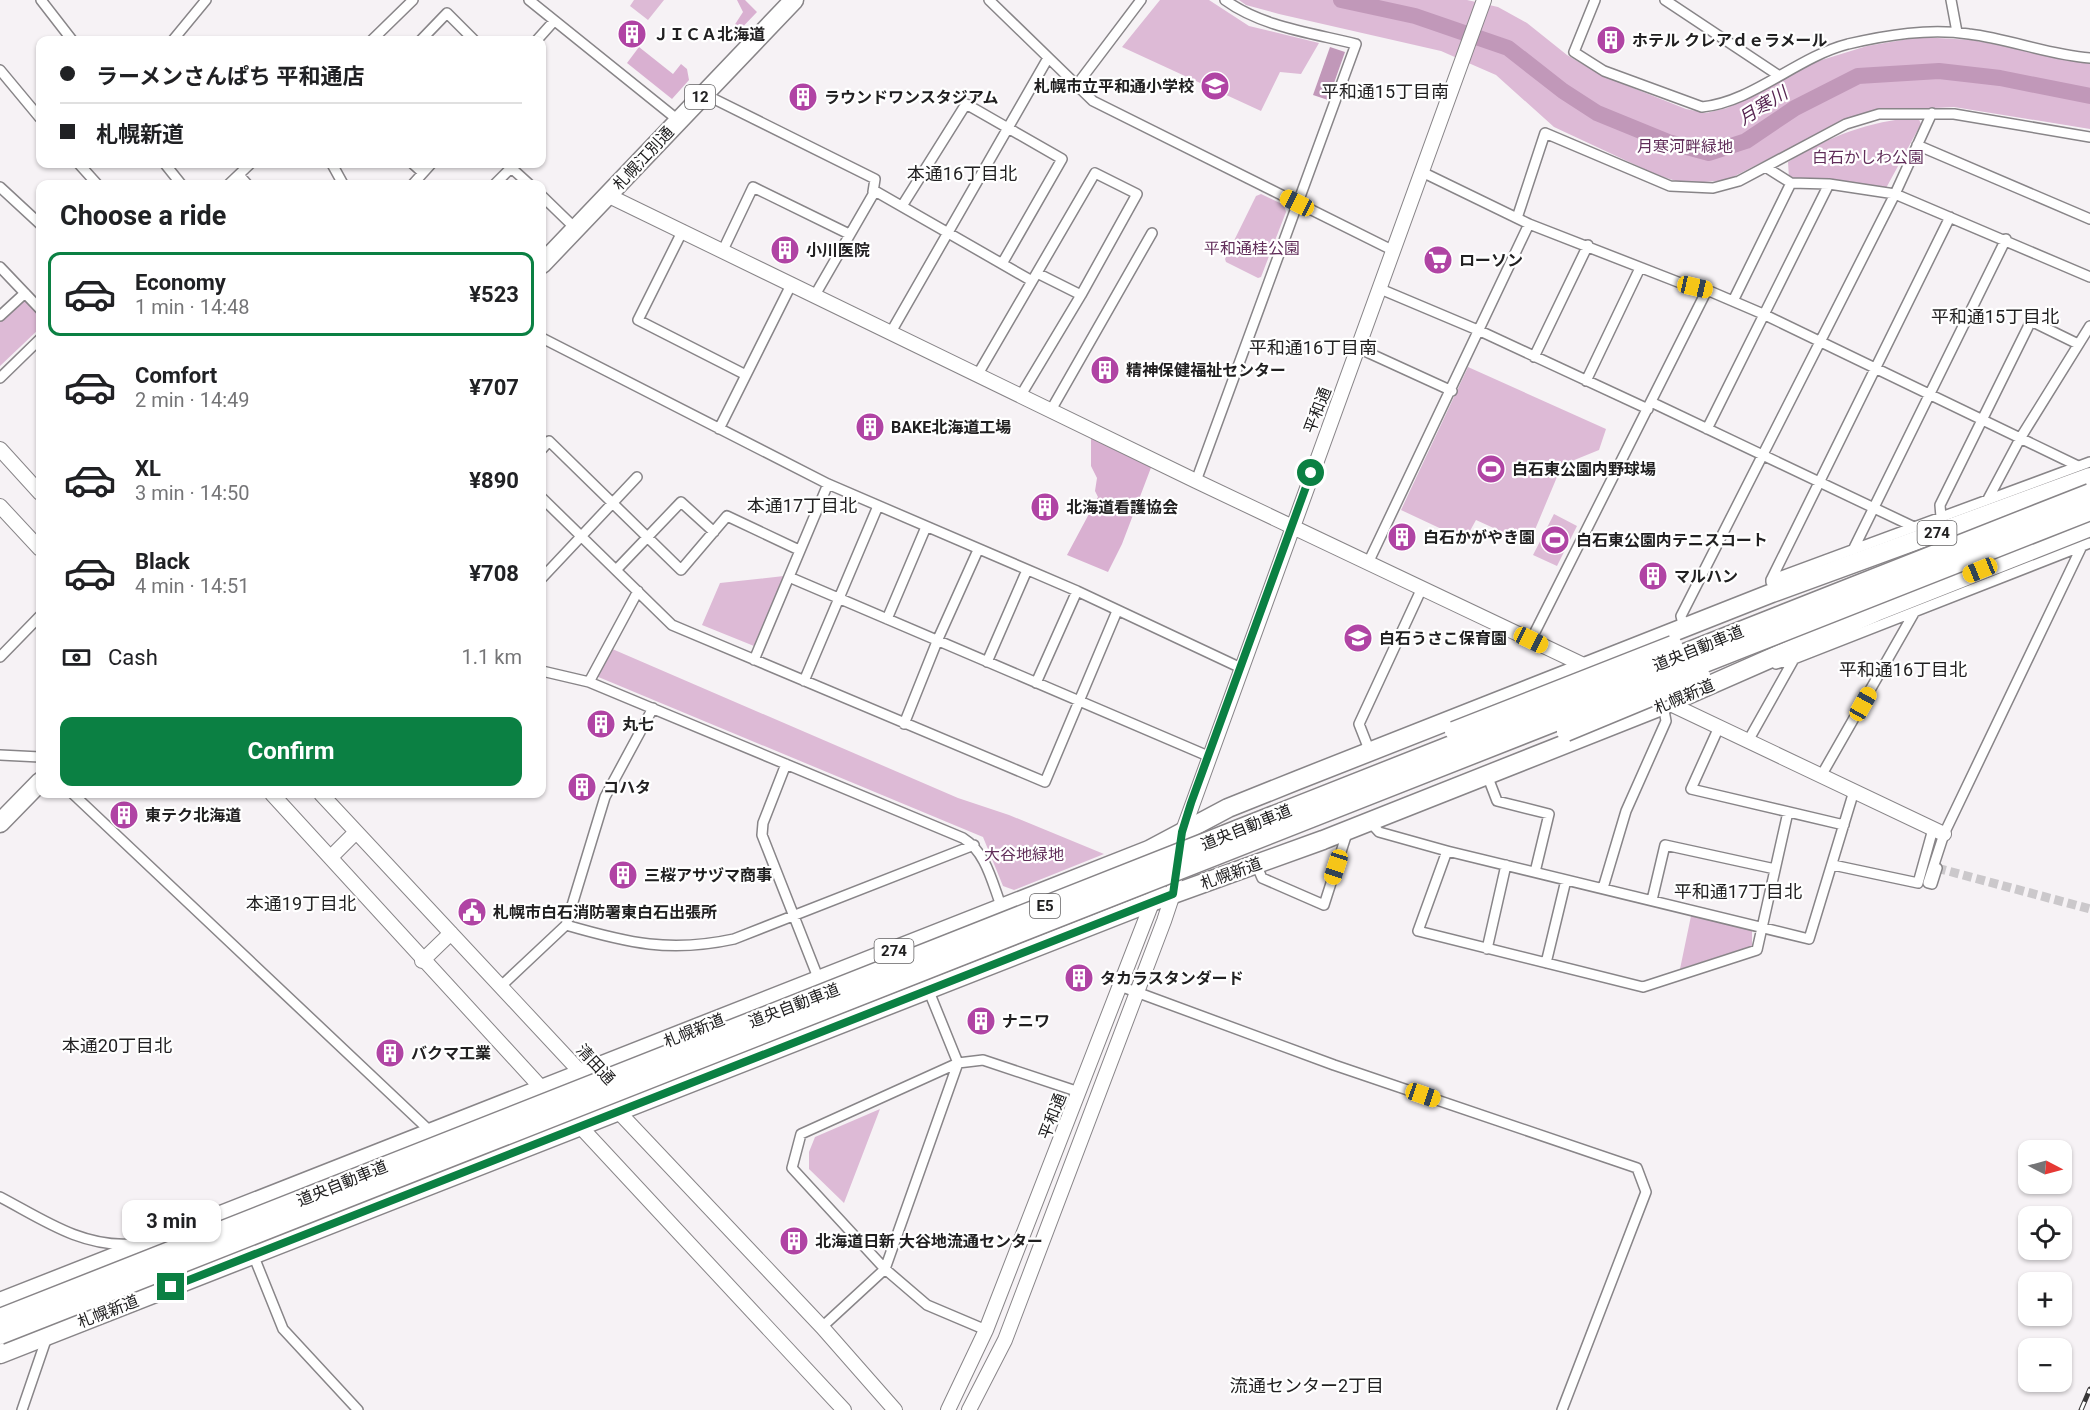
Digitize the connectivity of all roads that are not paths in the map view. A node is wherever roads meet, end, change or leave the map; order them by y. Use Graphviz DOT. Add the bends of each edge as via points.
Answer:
graph roads {
  1 [pos="41,0"];
  2 [pos="206,0"];
  3 [pos="413,0"];
  4 [pos="529,0"];
  5 [pos="794,0"];
  6 [pos="989,0"];
  7 [pos="1141,0"];
  8 [pos="1225,0"];
  9 [pos="1595,0"];
  10 [pos="1665,0"];
  11 [pos="1951,0"];
  12 [pos="1482,5"];
  13 [pos="554,21"];
  14 [pos="1957,33"];
  15 [pos="69,36"];
  16 [pos="176,36"];
  17 [pos="379,36"];
  18 [pos="425,36"];
  19 [pos="470,36"];
  20 [pos="541,36"];
  21 [pos="1048,58"];
  22 [pos="2090,58"];
  23 [pos="1,74"];
  24 [pos="1778,75"];
  25 [pos="1076,86"];
  26 [pos="704,93"];
  27 [pos="36,113"];
  28 [pos="1932,113"];
  29 [pos="678,120"];
  30 [pos="1008,129"];
  31 [pos="2090,137"];
  32 [pos="1917,145"];
  33 [pos="83,168"];
  34 [pos="168,168"];
  35 [pos="246,168"];
  36 [pos="417,168"];
  37 [pos="427,168"];
  38 [pos="507,168"];
  39 [pos="511,168"];
  40 [pos="1767,168"];
  41 [pos="1422,172"];
  42 [pos="423,173"];
  43 [pos="239,175"];
  44 [pos="93,180"];
  45 [pos="178,180"];
  46 [pos="233,180"];
  47 [pos="243,180"];
  48 [pos="417,180"];
  49 [pos="498,180"];
  50 [pos="525,180"];
  51 [pos="1791,183"];
  52 [pos="1829,184"];
  53 [pos="0,187"];
  54 [pos="873,192"];
  55 [pos="1895,194"];
  56 [pos="607,195"];
  57 [pos="546,200"];
  58 [pos="1297,203"];
  59 [pos="902,206"];
  60 [pos="1950,217"];
  61 [pos="1517,218"];
  62 [pos="2090,219"];
  63 [pos="36,220"];
  64 [pos="1529,224"];
  65 [pos="576,229"];
  66 [pos="683,230"];
  67 [pos="946,232"];
  68 [pos="1152,233"];
  69 [pos="849,234"];
  70 [pos="2006,239"];
  71 [pos="1588,245"];
  72 [pos="723,250"];
  73 [pos="1392,250"];
  74 [pos="546,260"];
  75 [pos="1003,262"];
  76 [pos="0,267"];
  77 [pos="1640,268"];
  78 [pos="1034,277"];
  79 [pos="2090,277"];
  80 [pos="792,283"];
  81 [pos="1378,288"];
  82 [pos="1707,290"];
  83 [pos="25,293"];
  84 [pos="815,295"];
  85 [pos="1081,295"];
  86 [pos="1733,301"];
  87 [pos="36,305"];
  88 [pos="1762,314"];
  89 [pos="0,316"];
  90 [pos="2090,326"];
  91 [pos="1480,331"];
  92 [pos="891,332"];
  93 [pos="546,340"];
  94 [pos="1819,341"];
  95 [pos="36,343"];
  96 [pos="2078,344"];
  97 [pos="1358,348"];
  98 [pos="1534,357"];
  99 [pos="1875,368"];
  100 [pos="978,374"];
  101 [pos="746,375"];
  102 [pos="0,378"];
  103 [pos="1586,381"];
  104 [pos="1452,391"];
  105 [pos="1929,393"];
  106 [pos="1021,395"];
  107 [pos="1649,406"];
  108 [pos="1051,410"];
  109 [pos="1983,418"];
  110 [pos="719,429"];
  111 [pos="1707,429"];
  112 [pos="2021,437"];
  113 [pos="546,444"];
  114 [pos="0,449"];
  115 [pos="1764,456"];
  116 [pos="2090,462"];
  117 [pos="2084,472"];
  118 [pos="637,477"];
  119 [pos="1196,481"];
  120 [pos="1820,482"];
  121 [pos="828,484"];
  122 [pos="36,489"];
  123 [pos="2090,493"];
  124 [pos="1988,498"];
  125 [pos="546,502"];
  126 [pos="612,504"];
  127 [pos="0,506"];
  128 [pos="878,506"];
  129 [pos="1873,508"];
  130 [pos="2090,511"];
  131 [pos="1941,517"];
  132 [pos="1292,526"];
  133 [pos="926,527"];
  134 [pos="1914,527"];
  135 [pos="2090,527"];
  136 [pos="714,532"];
  137 [pos="582,538"];
  138 [pos="647,538"];
  139 [pos="36,545"];
  140 [pos="2086,545"];
  141 [pos="799,550"];
  142 [pos="978,550"];
  143 [pos="1853,550"];
  144 [pos="1368,563"];
  145 [pos="616,570"];
  146 [pos="1028,570"];
  147 [pos="1894,571"];
  148 [pos="546,574"];
  149 [pos="789,577"];
  150 [pos="1776,587"];
  151 [pos="1422,588"];
  152 [pos="638,591"];
  153 [pos="1077,591"];
  154 [pos="838,597"];
  155 [pos="1117,611"];
  156 [pos="1914,613"];
  157 [pos="1821,617"];
  158 [pos="887,619"];
  159 [pos="36,620"];
  160 [pos="1684,628"];
  161 [pos="938,639"];
  162 [pos="1531,640"];
  163 [pos="0,657"];
  164 [pos="1794,659"];
  165 [pos="754,660"];
  166 [pos="987,662"];
  167 [pos="1586,666"];
  168 [pos="1241,668"];
  169 [pos="546,672"];
  170 [pos="1734,674"];
  171 [pos="804,681"];
  172 [pos="589,682"];
  173 [pos="1036,683"];
  174 [pos="1079,701"];
  175 [pos="1666,704"];
  176 [pos="653,708"];
  177 [pos="904,724"];
  178 [pos="1719,728"];
  179 [pos="1748,741"];
  180 [pos="1370,752"];
  181 [pos="0,755"];
  182 [pos="1208,756"];
  183 [pos="36,757"];
  184 [pos="786,765"];
  185 [pos="1487,775"];
  186 [pos="1821,776"];
  187 [pos="36,786"];
  188 [pos="1854,791"];
  189 [pos="77,798"];
  190 [pos="276,798"];
  191 [pos="325,798"];
  192 [pos="1228,808"];
  193 [pos="1788,812"];
  194 [pos="1369,821"];
  195 [pos="0,823"];
  196 [pos="1844,825"];
  197 [pos="1348,830"];
  198 [pos="356,832"];
  199 [pos="1182,832"];
  200 [pos="1939,832"];
  201 [pos="1323,840"];
  202 [pos="974,845"];
  203 [pos="1447,851"];
  204 [pos="332,856"];
  205 [pos="1256,864"];
  206 [pos="1833,865"];
  207 [pos="1506,866"];
  208 [pos="1937,868"];
  209 [pos="1775,869"];
  210 [pos="1535,872"];
  211 [pos="1566,880"];
  212 [pos="1603,888"];
  213 [pos="1173,894"];
  214 [pos="1652,900"];
  215 [pos="1151,902"];
  216 [pos="1002,908"];
  217 [pos="793,916"];
  218 [pos="566,925"];
  219 [pos="1762,928"];
  220 [pos="451,933"];
  221 [pos="1486,948"];
  222 [pos="422,960"];
  223 [pos="1546,963"];
  224 [pos="819,980"];
  225 [pos="1120,986"];
  226 [pos="500,987"];
  227 [pos="928,989"];
  228 [pos="1136,991"];
  229 [pos="958,1063"];
  230 [pos="582,1074"];
  231 [pos="542,1089"];
  232 [pos="1079,1092"];
  233 [pos="618,1111"];
  234 [pos="581,1127"];
  235 [pos="432,1134"];
  236 [pos="0,1197"];
  237 [pos="236,1211"];
  238 [pos="153,1243"];
  239 [pos="253,1255"];
  240 [pos="885,1269"];
  241 [pos="0,1302"];
  242 [pos="0,1318"];
  243 [pos="822,1327"];
  244 [pos="986,1330"];
  245 [pos="48,1334"];
  246 [pos="0,1335"];
  247 [pos="4,1353"];
  248 [pos="22,1410"];
  249 [pos="358,1410"];
  250 [pos="844,1410"];
  251 [pos="895,1410"];
  252 [pos="948,1410"];
  253 [pos="969,1410"];
  254 [pos="1562,1410"];
  1 -- 15 [label="street"];
  2 -- 16 [label="street"];
  3 -- 17 [label="street"];
  4 -- 13 [label="street"];
  5 -- 26 [label="highway, 札幌江別通 / 12"];
  6 -- 21 [label="street"];
  7 -- 25 [label="street"];
  8 -- 58 [label="street" via="1267,22 1356,44"];
  9 -- 24 [label="street" via="1574,52 1604,71 1702,107 1732,100"];
  10 -- 24 [label="street"];
  11 -- 14 [label="street"];
  12 -- 41 [label="street, 平和通"];
  13 -- 20 [label="street"];
  13 -- 29 [label="street"];
  14 -- 22 [label="street"];
  14 -- 24 [label="street" via="1906,33 1846,45"];
  18 -- 19 [label="street" via="447,13"];
  21 -- 25 [label="street"];
  21 -- 30 [label="street"];
  23 -- 27 [label="street"];
  25 -- 58 [label="street" via="1117,115"];
  26 -- 29 [label="highway, 札幌江別通 / 12"];
  26 -- 54 [label="street" via="875,179"];
  28 -- 31 [label="street" via="1985,118"];
  28 -- 32 [label="street"];
  28 -- 40 [label="street" via="1879,114 1846,124"];
  29 -- 56 [label="highway, 札幌江別通 / 12"];
  30 -- 59 [label="street" via="966,104"];
  30 -- 67 [label="street"];
  30 -- 75 [label="street" via="1062,159"];
  32 -- 55 [label="street"];
  32 -- 62 [label="street"];
  33 -- 44 [label="street"];
  34 -- 45 [label="street"];
  35 -- 43 [label="street"];
  36 -- 42 [label="street"];
  37 -- 42 [label="street"];
  38 -- 49 [label="street"];
  39 -- 50 [label="street"];
  40 -- 51 [label="street"];
  40 -- 61 [label="street" via="1713,188 1670,186 1545,133"];
  41 -- 61 [label="street"];
  41 -- 73 [label="street, 平和通"];
  42 -- 48 [label="street"];
  43 -- 46 [label="street"];
  43 -- 47 [label="street"];
  51 -- 52 [label="street"];
  51 -- 86 [label="street"];
  52 -- 55 [label="street"];
  52 -- 88 [label="street"];
  53 -- 63 [label="street"];
  54 -- 59 [label="street"];
  54 -- 69 [label="street"];
  55 -- 60 [label="street"];
  55 -- 94 [label="street"];
  56 -- 65 [label="highway, 札幌江別通 / 12"];
  56 -- 66 [label="street"];
  57 -- 65 [label="street"];
  58 -- 73 [label="street"];
  58 -- 119 [label="street"];
  59 -- 67 [label="street"];
  60 -- 70 [label="street"];
  60 -- 99 [label="street"];
  61 -- 64 [label="street"];
  64 -- 71 [label="street"];
  64 -- 91 [label="street"];
  65 -- 74 [label="highway, 札幌江別通 / 12"];
  66 -- 72 [label="street"];
  66 -- 101 [label="street" via="638,320"];
  67 -- 75 [label="street"];
  67 -- 92 [label="street"];
  68 -- 108 [label="street"];
  69 -- 72 [label="street" via="753,187"];
  69 -- 84 [label="street"];
  70 -- 79 [label="street"];
  70 -- 105 [label="street"];
  71 -- 77 [label="street"];
  71 -- 98 [label="street"];
  72 -- 80 [label="street"];
  73 -- 81 [label="street, 平和通"];
  75 -- 78 [label="street"];
  76 -- 83 [label="street"];
  77 -- 82 [label="street"];
  77 -- 103 [label="street"];
  78 -- 85 [label="street"];
  78 -- 85 [label="street" via="1095,173 1137,194"];
  78 -- 100 [label="street"];
  80 -- 84 [label="street"];
  80 -- 101 [label="street"];
  81 -- 91 [label="street"];
  81 -- 97 [label="street, 平和通"];
  82 -- 86 [label="street"];
  82 -- 107 [label="street"];
  83 -- 87 [label="street"];
  83 -- 89 [label="street"];
  84 -- 92 [label="street"];
  85 -- 106 [label="street"];
  86 -- 88 [label="street"];
  88 -- 94 [label="street"];
  88 -- 111 [label="street"];
  90 -- 96 [label="street"];
  91 -- 98 [label="street"];
  91 -- 104 [label="street"];
  92 -- 100 [label="street"];
  93 -- 110 [label="street"];
  94 -- 99 [label="street"];
  94 -- 115 [label="street"];
  95 -- 102 [label="street"];
  96 -- 109 [label="street" via="2031,321"];
  96 -- 112 [label="street"];
  97 -- 104 [label="street"];
  97 -- 132 [label="street, 平和通"];
  98 -- 103 [label="street"];
  99 -- 105 [label="street"];
  99 -- 120 [label="street"];
  100 -- 106 [label="street"];
  101 -- 110 [label="street"];
  103 -- 107 [label="street"];
  104 -- 144 [label="street"];
  105 -- 109 [label="street"];
  105 -- 129 [label="street"];
  106 -- 108 [label="street"];
  107 -- 111 [label="street"];
  107 -- 162 [label="street"];
  108 -- 119 [label="street"];
  109 -- 112 [label="street"];
  109 -- 131 [label="street" via="1940,505"];
  110 -- 121 [label="street"];
  111 -- 115 [label="street"];
  112 -- 117 [label="street"];
  112 -- 124 [label="street"];
  113 -- 126 [label="street" via="549,441"];
  114 -- 122 [label="street"];
  115 -- 120 [label="street"];
  115 -- 160 [label="street" via="1681,616"];
  116 -- 117 [label="street"];
  117 -- 124 [label="street"];
  117 -- 150 [label="highway, 札幌新道 / 274"];
  118 -- 126 [label="street"];
  119 -- 132 [label="street"];
  120 -- 129 [label="street"];
  120 -- 150 [label="street"];
  121 -- 128 [label="street"];
  121 -- 141 [label="street"];
  123 -- 147 [label="highway, 道央自動車道 / E5, bridge"];
  124 -- 131 [label="street"];
  125 -- 137 [label="street"];
  126 -- 137 [label="street"];
  126 -- 138 [label="street"];
  127 -- 139 [label="street"];
  128 -- 133 [label="street"];
  128 -- 154 [label="street"];
  129 -- 134 [label="street"];
  129 -- 143 [label="street"];
  130 -- 157 [label="highway, 道央自動車道 / E5, bridge"];
  131 -- 134 [label="street"];
  132 -- 144 [label="street"];
  132 -- 168 [label="street, 平和通"];
  133 -- 142 [label="street"];
  133 -- 158 [label="street"];
  134 -- 143 [label="street"];
  135 -- 170 [label="highway, 札幌新道"];
  136 -- 138 [label="street" via="681,502"];
  136 -- 138 [label="street" via="681,570"];
  136 -- 141 [label="street" via="727,516"];
  137 -- 145 [label="street"];
  137 -- 148 [label="street"];
  138 -- 145 [label="street"];
  140 -- 156 [label="street"];
  140 -- 200 [label="street"];
  141 -- 149 [label="street"];
  142 -- 146 [label="street"];
  142 -- 161 [label="street"];
  143 -- 150 [label="street"];
  144 -- 151 [label="street"];
  145 -- 152 [label="street"];
  146 -- 153 [label="street"];
  146 -- 166 [label="street"];
  147 -- 192 [label="highway, bridge" via="1640,657 1272,802"];
  147 -- 242 [label="highway, 道央自動車道 / E5, bridge"];
  149 -- 154 [label="street"];
  149 -- 165 [label="street"];
  150 -- 160 [label="highway, 札幌新道 / 274"];
  151 -- 162 [label="street"];
  151 -- 180 [label="street" via="1359,724"];
  152 -- 165 [label="street" via="672,625"];
  152 -- 172 [label="street"];
  153 -- 155 [label="street"];
  153 -- 173 [label="street"];
  154 -- 158 [label="street"];
  154 -- 171 [label="street"];
  155 -- 168 [label="street"];
  155 -- 174 [label="street"];
  156 -- 164 [label="street"];
  156 -- 186 [label="street"];
  157 -- 201 [label="highway, bridge" via="1748,656 1346,818"];
  157 -- 246 [label="highway, 道央自動車道 / E5, bridge"];
  158 -- 161 [label="street"];
  159 -- 163 [label="street"];
  160 -- 167 [label="highway, 札幌新道 / 274"];
  161 -- 166 [label="street"];
  161 -- 177 [label="street"];
  162 -- 167 [label="street"];
  164 -- 170 [label="street"];
  164 -- 179 [label="street"];
  165 -- 171 [label="street"];
  166 -- 173 [label="street"];
  167 -- 175 [label="street"];
  167 -- 180 [label="highway, 札幌新道 / 274"];
  168 -- 182 [label="street, 平和通"];
  169 -- 172 [label="street"];
  170 -- 175 [label="highway, 札幌新道"];
  171 -- 177 [label="street"];
  172 -- 176 [label="street"];
  173 -- 174 [label="street"];
  174 -- 177 [label="street" via="1045,782"];
  174 -- 182 [label="street"];
  175 -- 178 [label="street"];
  175 -- 185 [label="highway, 札幌新道"];
  175 -- 212 [label="street" via="1666,721 1626,811"];
  176 -- 184 [label="street"];
  176 -- 218 [label="street" via="605,798"];
  178 -- 179 [label="street"];
  178 -- 193 [label="street" via="1691,789"];
  179 -- 186 [label="street"];
  180 -- 192 [label="highway, 札幌新道 / 274"];
  181 -- 183 [label="street"];
  182 -- 199 [label="street, 平和通"];
  184 -- 202 [label="street"];
  184 -- 217 [label="street" via="762,835"];
  185 -- 194 [label="highway, 札幌新道"];
  185 -- 210 [label="street" via="1497,801 1549,814"];
  186 -- 188 [label="street"];
  187 -- 195 [label="highway"];
  188 -- 196 [label="street"];
  188 -- 200 [label="street"];
  189 -- 235 [label="street"];
  190 -- 204 [label="street"];
  191 -- 198 [label="street, 清田通"];
  192 -- 199 [label="highway, 札幌新道 / 274"];
  193 -- 196 [label="street"];
  193 -- 209 [label="street"];
  194 -- 197 [label="highway, 札幌新道"];
  194 -- 203 [label="street" via="1378,832"];
  196 -- 206 [label="street"];
  197 -- 201 [label="highway, 札幌新道"];
  197 -- 205 [label="street" via="1324,905 1262,878"];
  198 -- 204 [label="street"];
  198 -- 220 [label="street, 清田通"];
  199 -- 213 [label="street, 平和通"];
  199 -- 215 [label="street, 平和通"];
  199 -- 216 [label="highway, 札幌新道 / 274" via="1149,850"];
  200 -- 206 [label="street" via="1918,883"];
  200 -- 208 [label="street" via="1928,883 1932,884"];
  201 -- 205 [label="highway, 札幌新道"];
  202 -- 216 [label="street"];
  202 -- 217 [label="street"];
  203 -- 207 [label="street"];
  203 -- 221 [label="street" via="1418,931"];
  204 -- 222 [label="street"];
  205 -- 213 [label="highway, 札幌新道"];
  206 -- 219 [label="street" via="1809,939"];
  207 -- 210 [label="street"];
  207 -- 221 [label="street"];
  209 -- 214 [label="street" via="1665,844"];
  209 -- 219 [label="street"];
  210 -- 211 [label="street"];
  211 -- 212 [label="street"];
  211 -- 223 [label="street"];
  212 -- 214 [label="street"];
  213 -- 215 [label="highway, 札幌新道"];
  213 -- 228 [label="street, 平和通"];
  214 -- 219 [label="street"];
  215 -- 225 [label="street, 平和通"];
  215 -- 227 [label="highway, 札幌新道"];
  216 -- 224 [label="highway, 札幌新道 / 274"];
  217 -- 218 [label="street" via="734,939 678,947 640,945"];
  217 -- 224 [label="street"];
  218 -- 226 [label="street"];
  219 -- 223 [label="street" via="1757,950 1643,987"];
  220 -- 222 [label="street"];
  220 -- 226 [label="street, 清田通"];
  221 -- 223 [label="street"];
  222 -- 231 [label="street"];
  224 -- 230 [label="highway, 札幌新道 / 274"];
  225 -- 228 [label="street"];
  225 -- 232 [label="street, 平和通"];
  226 -- 230 [label="street, 清田通"];
  227 -- 229 [label="street"];
  227 -- 233 [label="highway, 札幌新道"];
  228 -- 253 [label="street, 平和通" via="1005,1340"];
  228 -- 254 [label="street" via="1334,1065 1637,1168 1646,1192"];
  229 -- 232 [label="street" via="983,1060"];
  229 -- 240 [label="street"];
  229 -- 240 [label="street" via="801,1134 792,1168"];
  230 -- 231 [label="highway, 札幌新道 / 274"];
  230 -- 233 [label="street, 清田通"];
  231 -- 234 [label="street"];
  231 -- 235 [label="highway, 札幌新道 / 274"];
  232 -- 244 [label="street, 平和通"];
  233 -- 234 [label="highway, 札幌新道"];
  233 -- 243 [label="street, 清田通"];
  234 -- 239 [label="highway, 札幌新道"];
  234 -- 250 [label="street"];
  235 -- 237 [label="highway, 札幌新道 / 274"];
  236 -- 238 [label="street" via="81,1239 114,1245"];
  237 -- 238 [label="highway, 札幌新道 / 274"];
  237 -- 239 [label="street"];
  238 -- 241 [label="highway, 札幌新道 / 274"];
  239 -- 245 [label="highway, 札幌新道"];
  239 -- 249 [label="street" via="283,1329"];
  240 -- 243 [label="street"];
  240 -- 244 [label="street" via="927,1305"];
  243 -- 251 [label="street, 清田通"];
  244 -- 252 [label="street, 平和通"];
  245 -- 247 [label="highway, 札幌新道"];
  245 -- 248 [label="street"];
}
